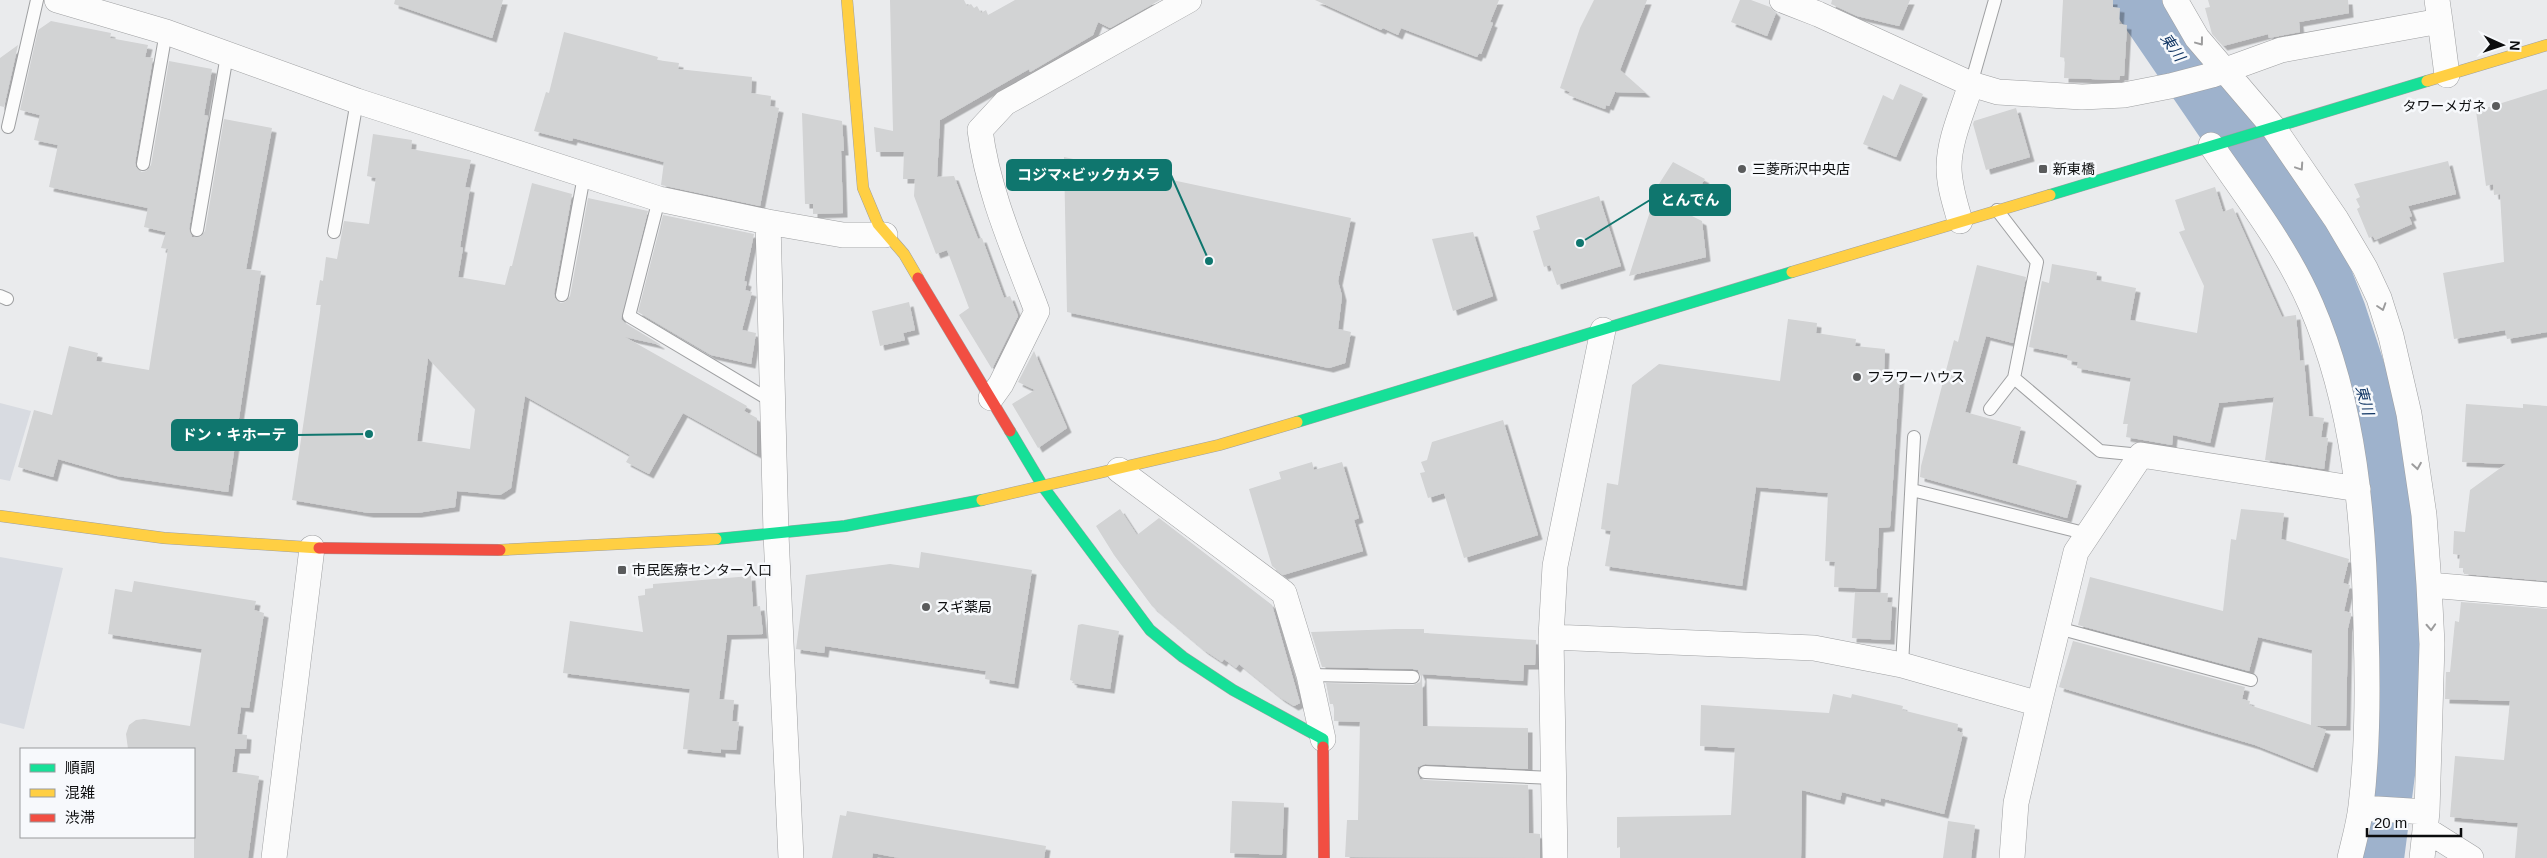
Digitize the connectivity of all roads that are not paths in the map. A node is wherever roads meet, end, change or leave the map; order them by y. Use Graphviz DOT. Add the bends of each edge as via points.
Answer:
graph roads {
  1 [pos="37,0"];
  2 [pos="57,0"];
  3 [pos="847,0"];
  4 [pos="1189,0"];
  5 [pos="1782,0"];
  6 [pos="1995,0"];
  7 [pos="2175,0"];
  8 [pos="2438,11"];
  9 [pos="166,32"];
  10 [pos="2547,45"];
  11 [pos="227,55"];
  12 [pos="2218,73"];
  13 [pos="2447,75"];
  14 [pos="1971,84"];
  15 [pos="357,102"];
  16 [pos="8,127"];
  17 [pos="2266,129"];
  18 [pos="2214,144"];
  19 [pos="143,164"];
  20 [pos="584,176"];
  21 [pos="659,199"];
  22 [pos="1997,210"];
  23 [pos="1960,221"];
  24 [pos="768,222"];
  25 [pos="197,230"];
  26 [pos="334,232"];
  27 [pos="885,236"];
  28 [pos="562,295"];
  29 [pos="1603,330"];
  30 [pos="2014,378"];
  31 [pos="991,398"];
  32 [pos="773,402"];
  33 [pos="1990,409"];
  34 [pos="1914,437"];
  35 [pos="2141,455"];
  36 [pos="1119,470"];
  37 [pos="1044,488"];
  38 [pos="2358,489"];
  39 [pos="1912,490"];
  40 [pos="0,516"];
  41 [pos="776,534"];
  42 [pos="2088,534"];
  43 [pos="312,548"];
  44 [pos="2430,585"];
  45 [pos="2547,595"];
  46 [pos="2058,628"];
  47 [pos="1551,637"];
  48 [pos="1902,665"];
  49 [pos="1309,675"];
  50 [pos="1413,677"];
  51 [pos="2250,680"];
  52 [pos="2039,704"];
  53 [pos="1323,738"];
  54 [pos="1425,772"];
  55 [pos="1552,778"];
  56 [pos="2366,808"];
  57 [pos="2423,818"];
  58 [pos="274,858"];
  59 [pos="791,858"];
  60 [pos="1324,858"];
  61 [pos="1555,858"];
  62 [pos="2012,858"];
  63 [pos="2350,858"];
  64 [pos="2422,858"];
  65 [pos="2471,858"];
  1 -- 16 [label="lane"];
  2 -- 9 [label="street"];
  3 -- 27 [label="street" via="863,188 869,211"];
  4 -- 31 [label="street" via="1005,103 980,130 996,202 1037,311 1002,384"];
  5 -- 14 [label="street"];
  6 -- 14 [label="lane"];
  7 -- 12 [label="street, one-way"];
  8 -- 12 [label="street" via="2281,50"];
  8 -- 13 [label="street"];
  9 -- 11 [label="street"];
  9 -- 19 [label="lane"];
  10 -- 13 [label="street"];
  11 -- 15 [label="street"];
  11 -- 25 [label="lane"];
  12 -- 14 [label="street" via="2124,95 2082,97 1998,92"];
  12 -- 17 [label="street"];
  13 -- 17 [label="street"];
  14 -- 23 [label="street" via="1952,144 1949,167"];
  15 -- 20 [label="street"];
  15 -- 26 [label="lane"];
  17 -- 18 [label="street"];
  17 -- 44 [label="street, one-way" via="2336,219 2379,298 2409,414 2424,515"];
  18 -- 22 [label="street"];
  18 -- 38 [label="street" via="2285,253 2311,305 2348,425"];
  20 -- 21 [label="street"];
  20 -- 28 [label="lane"];
  21 -- 24 [label="street"];
  21 -- 32 [label="lane" via="629,316"];
  22 -- 23 [label="street"];
  22 -- 30 [label="lane" via="2037,262"];
  23 -- 29 [label="street"];
  24 -- 27 [label="street" via="842,235"];
  24 -- 32 [label="street"];
  27 -- 31 [label="street" via="904,254"];
  29 -- 36 [label="street" via="1219,445"];
  29 -- 47 [label="street" via="1555,566"];
  30 -- 33 [label="lane"];
  30 -- 35 [label="lane" via="2100,451"];
  31 -- 37 [label="street"];
  32 -- 41 [label="street"];
  34 -- 39 [label="lane"];
  35 -- 38 [label="street"];
  35 -- 42 [label="street"];
  36 -- 37 [label="street"];
  36 -- 49 [label="street" via="1284,593"];
  37 -- 41 [label="street" via="915,514"];
  37 -- 53 [label="street" via="1150,630 1183,657 1234,690"];
  38 -- 56 [label="street" via="2365,568"];
  39 -- 42 [label="lane"];
  39 -- 48 [label="lane"];
  40 -- 43 [label="street" via="147,536"];
  41 -- 43 [label="street" via="582,548 451,551"];
  41 -- 59 [label="street"];
  42 -- 46 [label="street" via="2076,552"];
  43 -- 58 [label="street"];
  44 -- 45 [label="street"];
  44 -- 57 [label="street, one-way" via="2432,644"];
  46 -- 51 [label="lane"];
  46 -- 52 [label="street"];
  47 -- 48 [label="street" via="1814,648"];
  47 -- 55 [label="street"];
  48 -- 52 [label="street"];
  49 -- 50 [label="lane"];
  49 -- 53 [label="street"];
  52 -- 62 [label="street" via="2016,803"];
  53 -- 60 [label="street"];
  54 -- 55 [label="lane"];
  55 -- 61 [label="street"];
  56 -- 57 [label="street"];
  56 -- 63 [label="street"];
  57 -- 64 [label="street"];
  57 -- 65 [label="street"];
}
